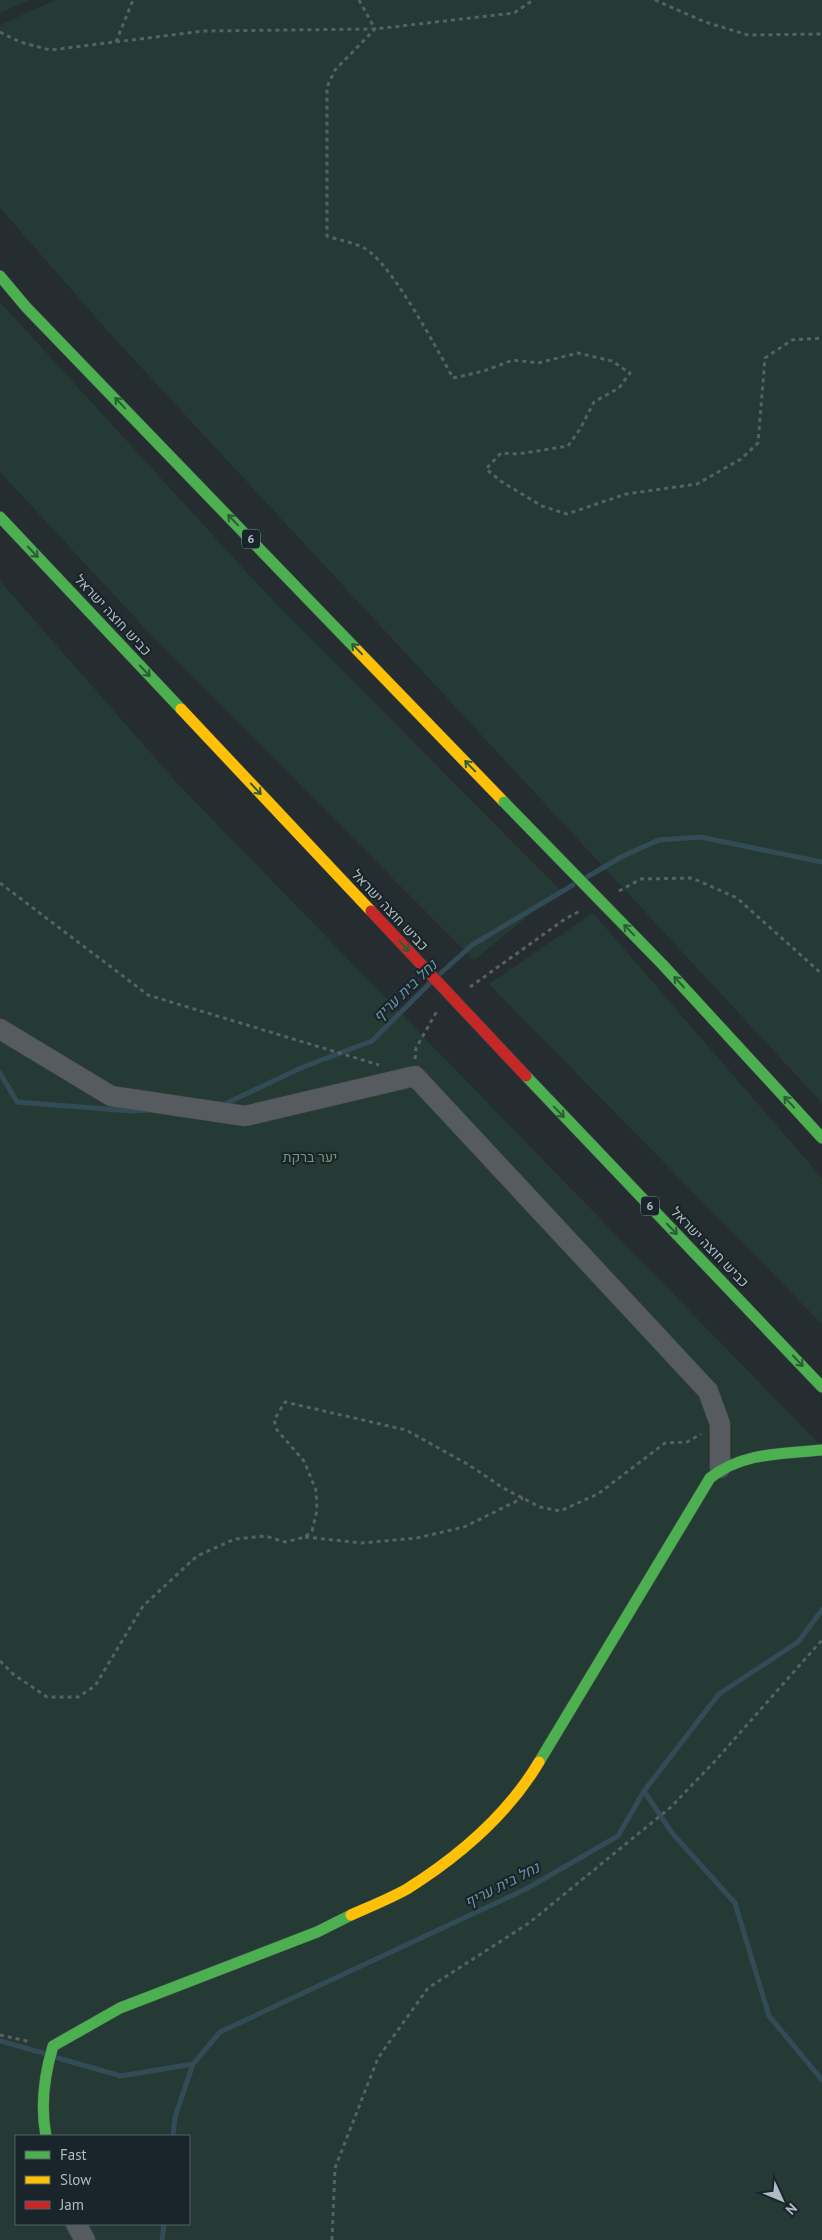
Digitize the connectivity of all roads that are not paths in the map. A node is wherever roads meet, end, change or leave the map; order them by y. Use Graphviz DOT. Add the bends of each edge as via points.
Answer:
graph roads {
  1 [pos="0,276"];
  2 [pos="0,517"];
  3 [pos="0,1029"];
  4 [pos="822,1138"];
  5 [pos="822,1387"];
  6 [pos="822,1450"];
  7 [pos="720,1468"];
  8 [pos="46,2135"];
  9 [pos="77,2225"];
  10 [pos="85,2240"];
  4 -- 1 [label="main road, 6, one-way, bridge" via="663,965 26,307"];
  2 -- 5 [label="main road, כביש חוצה ישראל / 6, one-way, bridge"];
  3 -- 7 [label="street" via="110,1096 245,1116 414,1076 708,1391 720,1424"];
  6 -- 7 [label="main road" via="757,1456"];
  7 -- 8 [label="main road" via="710,1478 534,1771 503,1811 462,1849 406,1889 326,1927 120,2008 53,2046 45,2074 42,2115"];
  9 -- 10 [label="street"];
}
